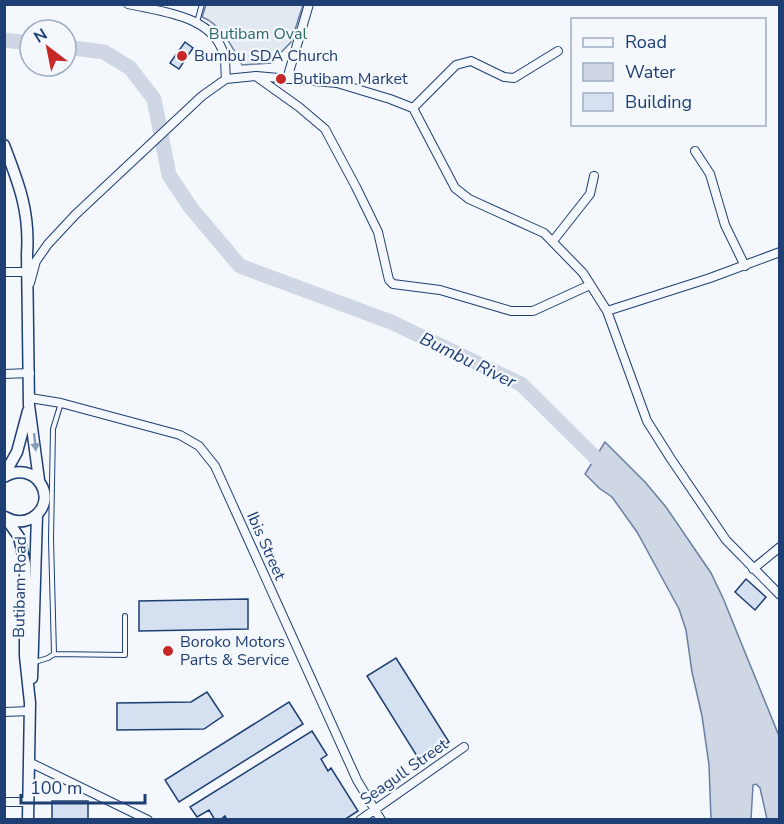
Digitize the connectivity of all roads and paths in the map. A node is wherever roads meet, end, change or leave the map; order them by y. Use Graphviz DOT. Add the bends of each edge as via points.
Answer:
graph roads {
  1 [pos="128,4"];
  2 [pos="202,4"];
  3 [pos="309,4"];
  4 [pos="196,22"];
  5 [pos="558,51"];
  6 [pos="256,76"];
  7 [pos="226,79"];
  8 [pos="287,79"];
  9 [pos="413,108"];
  10 [pos="4,145"];
  11 [pos="695,151"];
  12 [pos="594,176"];
  13 [pos="553,241"];
  14 [pos="780,252"];
  15 [pos="745,266"];
  16 [pos="4,272"];
  17 [pos="28,272"];
  18 [pos="590,285"];
  19 [pos="28,291"];
  20 [pos="606,311"];
  21 [pos="30,373"];
  22 [pos="4,374"];
  23 [pos="30,401"];
  24 [pos="62,403"];
  25 [pos="4,476"];
  26 [pos="39,480"];
  27 [pos="37,515"];
  28 [pos="5,517"];
  29 [pos="780,547"];
  30 [pos="753,568"];
  31 [pos="780,595"];
  32 [pos="125,616"];
  33 [pos="54,654"];
  34 [pos="34,662"];
  35 [pos="30,696"];
  36 [pos="30,711"];
  37 [pos="4,712"];
  38 [pos="464,747"];
  39 [pos="31,763"];
  40 [pos="4,802"];
  41 [pos="29,802"];
  42 [pos="374,809"];
  43 [pos="28,819"];
  44 [pos="148,819"];
  45 [pos="360,819"];
  46 [pos="381,819"];
  1 -- 4 [label="street"];
  2 -- 4 [label="lane"];
  3 -- 8 [label="street"];
  4 -- 7 [label="street" via="214,37 224,54"];
  5 -- 9 [label="street" via="514,78 471,61 456,65"];
  6 -- 7 [label="street"];
  6 -- 8 [label="street"];
  6 -- 18 [label="street" via="325,129 378,232 393,284 440,290 511,311 533,311"];
  7 -- 19 [label="street" via="202,96 75,215 36,261"];
  8 -- 9 [label="street" via="337,83"];
  9 -- 13 [label="street" via="455,188 469,200 544,233"];
  10 -- 17 [label="main road" via="20,187 29,229"];
  11 -- 15 [label="street" via="710,174 725,225"];
  12 -- 13 [label="street" via="590,194"];
  13 -- 18 [label="street"];
  14 -- 15 [label="street"];
  15 -- 20 [label="street"];
  16 -- 17 [label="street"];
  17 -- 19 [label="main road"];
  18 -- 20 [label="street"];
  19 -- 21 [label="main road"];
  20 -- 30 [label="street" via="647,421 726,540"];
  21 -- 22 [label="street"];
  21 -- 23 [label="main road"];
  23 -- 24 [label="street, Ibis Street"];
  23 -- 25 [label="main road" via="18,452"];
  23 -- 26 [label="main road, one-way"];
  24 -- 33 [label="lane" via="53,429"];
  24 -- 42 [label="street, Ibis Street" via="180,435 208,456 357,780"];
  25 -- 26 [label="main road" via="21,471"];
  26 -- 27 [label="main road, Butibam Road" via="45,500"];
  27 -- 28 [label="main road" via="20,522"];
  27 -- 34 [label="main road, Butibam Road"];
  28 -- 35 [label="main road, Butibam Road" via="19,537 25,564 25,656"];
  29 -- 30 [label="street"];
  30 -- 31 [label="street"];
  32 -- 33 [label="lane" via="125,655"];
  33 -- 34 [label="lane"];
  34 -- 35 [label="main road, Butibam Road"];
  35 -- 36 [label="main road, Butibam Road"];
  36 -- 37 [label="street"];
  36 -- 39 [label="main road, Butibam Road"];
  38 -- 42 [label="street, Seagull Street"];
  39 -- 41 [label="main road, Butibam Road"];
  39 -- 44 [label="street"];
  40 -- 41 [label="street"];
  41 -- 43 [label="main road, Butibam Road"];
  42 -- 45 [label="street, Seagull Street"];
  42 -- 46 [label="street, Ibis Street"];
}
